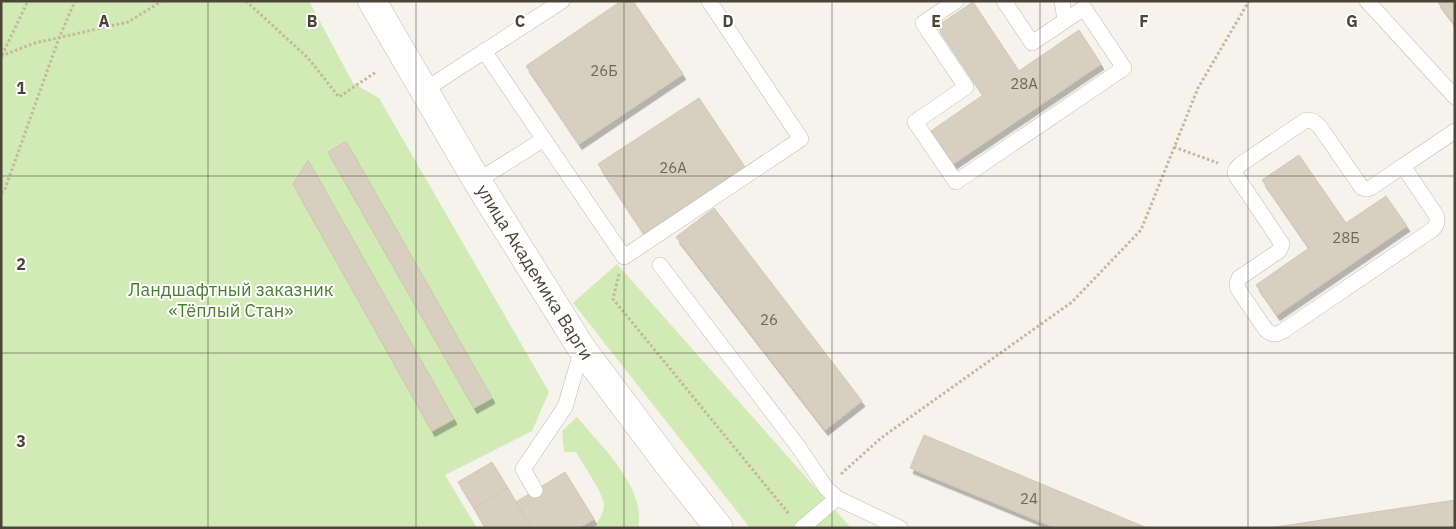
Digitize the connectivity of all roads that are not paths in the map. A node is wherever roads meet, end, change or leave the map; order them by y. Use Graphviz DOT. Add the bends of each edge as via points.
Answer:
graph roads {
  1 [pos="372,1"];
  2 [pos="562,1"];
  3 [pos="709,1"];
  4 [pos="956,1"];
  5 [pos="1004,1"];
  6 [pos="1062,1"];
  7 [pos="1367,1"];
  8 [pos="1065,20"];
  9 [pos="484,51"];
  10 [pos="423,90"];
  11 [pos="1455,97"];
  12 [pos="1455,131"];
  13 [pos="544,139"];
  14 [pos="1403,166"];
  15 [pos="477,181"];
  16 [pos="660,265"];
  17 [pos="582,349"];
  18 [pos="536,490"];
  19 [pos="831,493"];
  20 [pos="799,524"];
  21 [pos="719,528"];
  22 [pos="900,528"];
  1 -- 10 [label="street, улица Академика Варги"];
  2 -- 9 [label="lane"];
  3 -- 13 [label="lane" via="801,139 624,257"];
  4 -- 8 [label="lane" via="923,23 966,87 915,122 956,182 1124,68 1084,8"];
  5 -- 8 [label="lane" via="1032,43"];
  6 -- 8 [label="lane"];
  7 -- 11 [label="lane"];
  9 -- 10 [label="lane"];
  9 -- 13 [label="lane"];
  10 -- 15 [label="street, улица Академика Варги"];
  12 -- 14 [label="lane"];
  13 -- 15 [label="lane"];
  14 -- 14 [label="lane" via="1372,187 1362,188 1320,127 1306,120 1236,169 1239,181 1282,244 1279,251 1239,278 1236,284 1270,334 1283,332 1437,226 1436,215"];
  15 -- 17 [label="street, улица Академика Варги"];
  16 -- 19 [label="lane"];
  17 -- 18 [label="lane" via="565,407 523,469"];
  17 -- 21 [label="street, улица Академика Варги"];
  19 -- 20 [label="lane"];
  19 -- 22 [label="lane"];
}
